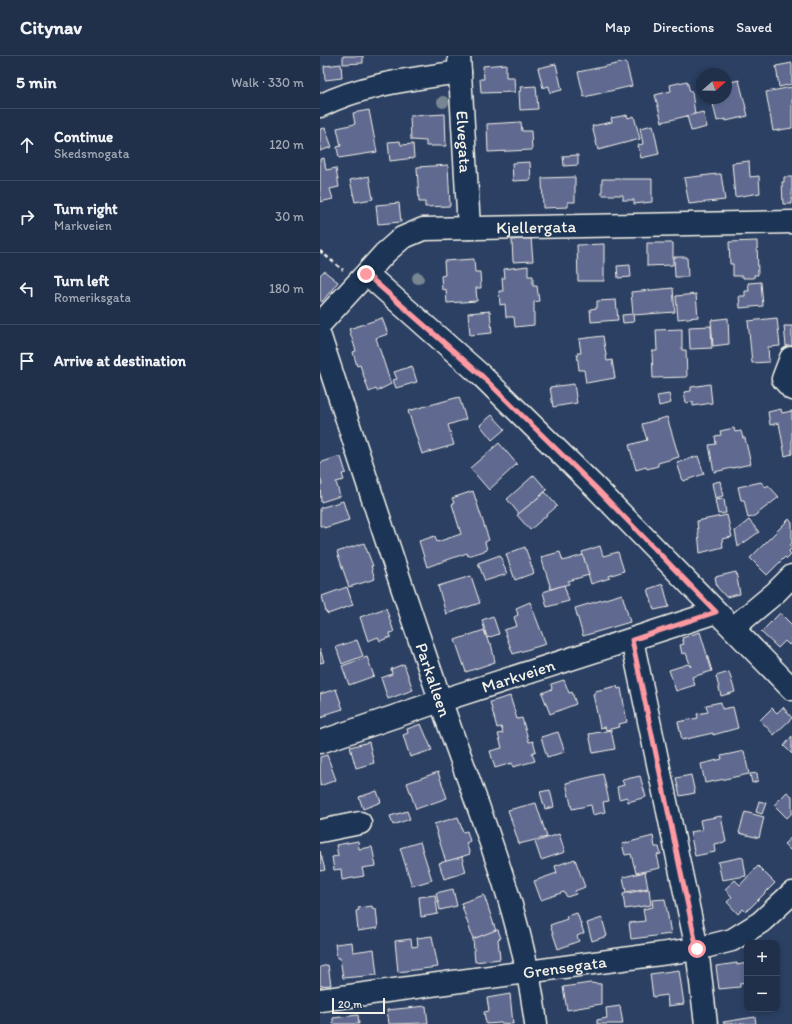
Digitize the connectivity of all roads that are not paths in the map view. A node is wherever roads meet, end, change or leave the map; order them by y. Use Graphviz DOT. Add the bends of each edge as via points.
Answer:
graph roads {
  1 [pos="460,64"];
  2 [pos="320,106"];
  3 [pos="792,222"];
  4 [pos="469,228"];
  5 [pos="362,278"];
  6 [pos="320,324"];
  7 [pos="320,337"];
  8 [pos="791,358"];
  9 [pos="792,389"];
  10 [pos="792,576"];
  11 [pos="716,612"];
  12 [pos="733,628"];
  13 [pos="632,640"];
  14 [pos="792,689"];
  15 [pos="440,701"];
  16 [pos="320,742"];
  17 [pos="360,822"];
  18 [pos="320,831"];
  19 [pos="792,893"];
  20 [pos="697,949"];
  21 [pos="528,971"];
  22 [pos="320,1000"];
  23 [pos="536,1024"];
  24 [pos="706,1024"];
  1 -- 2 [label="street" via="383,84 330,100"];
  1 -- 4 [label="street, Elvegata"];
  3 -- 4 [label="street, Kjellergata"];
  4 -- 5 [label="street, Kjellergata" via="423,229 402,238 385,252"];
  5 -- 6 [label="street, Kjellergata"];
  5 -- 11 [label="street" via="489,383 596,488"];
  7 -- 15 [label="street, Parkalleen"];
  8 -- 9 [label="street" via="782,379"];
  10 -- 12 [label="street"];
  11 -- 12 [label="street"];
  11 -- 13 [label="street, Markveien"];
  12 -- 14 [label="street"];
  13 -- 15 [label="street, Markveien"];
  13 -- 20 [label="street"];
  15 -- 16 [label="street, Markveien"];
  15 -- 21 [label="street, Parkalleen" via="499,867"];
  17 -- 18 [label="street"];
  19 -- 20 [label="street, Grensegata" via="761,922 732,940"];
  20 -- 21 [label="street, Grensegata"];
  20 -- 24 [label="street"];
  21 -- 22 [label="street, Grensegata"];
  21 -- 23 [label="street, Parkalleen"];
}
